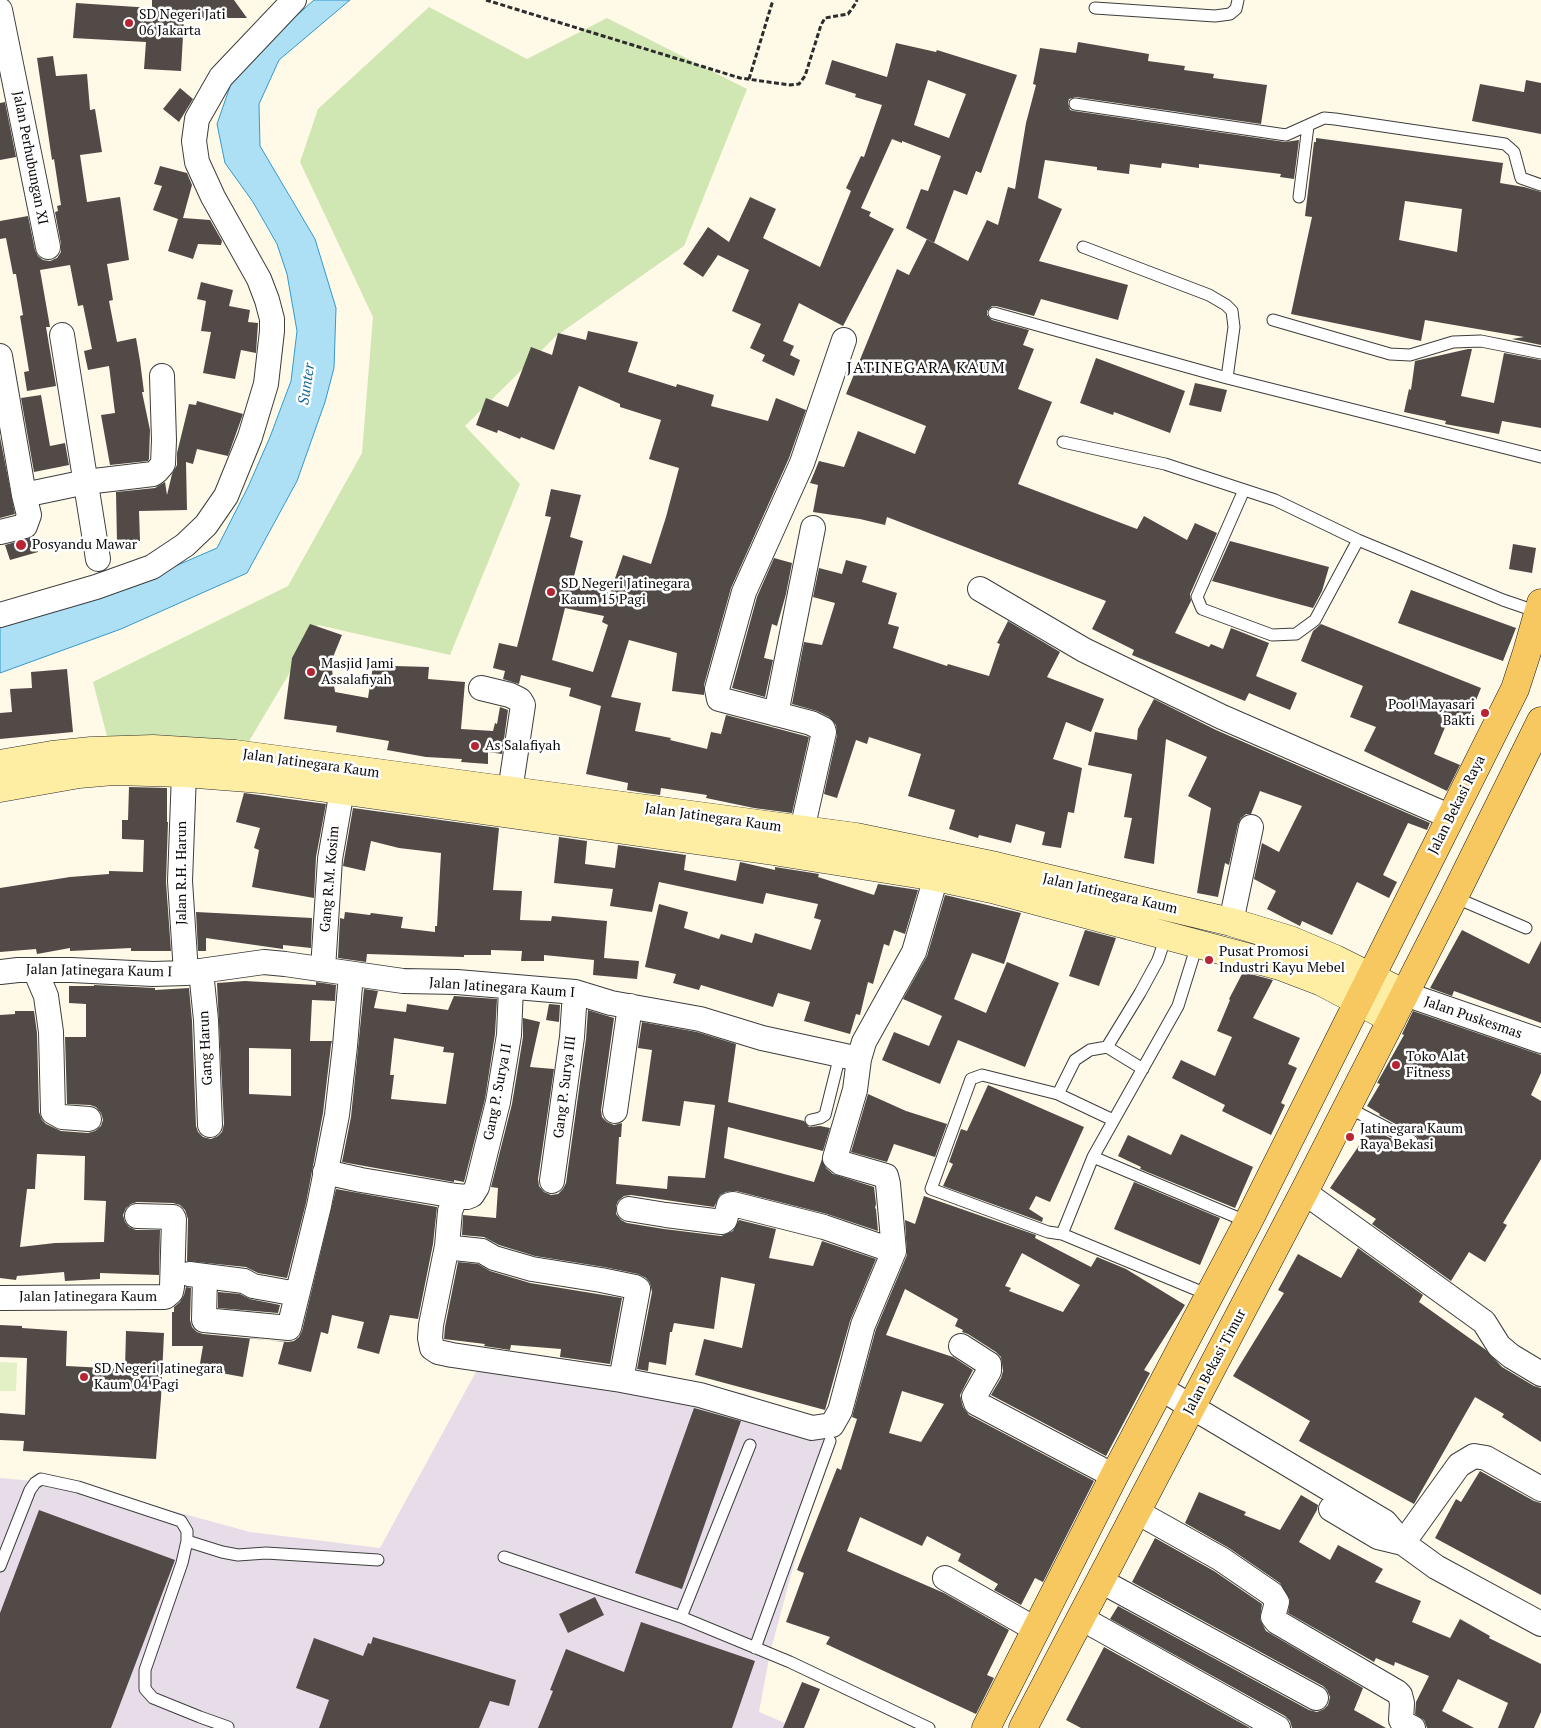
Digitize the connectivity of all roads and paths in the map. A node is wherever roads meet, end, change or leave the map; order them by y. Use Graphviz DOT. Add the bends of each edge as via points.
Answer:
graph roads {
  1 [pos="294,0"];
  2 [pos="486,0"];
  3 [pos="773,0"];
  4 [pos="857,0"];
  5 [pos="1238,0"];
  6 [pos="1096,8"];
  7 [pos="0,10"];
  8 [pos="749,79"];
  9 [pos="1075,104"];
  10 [pos="1308,126"];
  11 [pos="1541,185"];
  12 [pos="1299,197"];
  13 [pos="48,247"];
  14 [pos="1083,247"];
  15 [pos="994,313"];
  16 [pos="1273,320"];
  17 [pos="62,335"];
  18 [pos="844,340"];
  19 [pos="1541,353"];
  20 [pos="0,356"];
  21 [pos="162,376"];
  22 [pos="1227,378"];
  23 [pos="1063,442"];
  24 [pos="1541,457"];
  25 [pos="86,482"];
  26 [pos="1244,490"];
  27 [pos="24,495"];
  28 [pos="813,528"];
  29 [pos="0,532"];
  30 [pos="1358,540"];
  31 [pos="98,559"];
  32 [pos="980,589"];
  33 [pos="1540,609"];
  34 [pos="0,615"];
  35 [pos="481,688"];
  36 [pos="776,714"];
  37 [pos="1541,721"];
  38 [pos="0,764"];
  39 [pos="184,774"];
  40 [pos="0,788"];
  41 [pos="342,790"];
  42 [pos="510,791"];
  43 [pos="1451,817"];
  44 [pos="1252,827"];
  45 [pos="802,830"];
  46 [pos="936,877"];
  47 [pos="994,878"];
  48 [pos="1454,896"];
  49 [pos="1231,922"];
  50 [pos="1526,928"];
  51 [pos="1166,936"];
  52 [pos="1197,945"];
  53 [pos="323,969"];
  54 [pos="35,970"];
  55 [pos="0,972"];
  56 [pos="193,972"];
  57 [pos="351,974"];
  58 [pos="1371,977"];
  59 [pos="511,987"];
  60 [pos="575,992"];
  61 [pos="1405,994"];
  62 [pos="1359,1001"];
  63 [pos="630,1006"];
  64 [pos="1392,1019"];
  65 [pos="1541,1041"];
  66 [pos="1107,1047"];
  67 [pos="850,1057"];
  68 [pos="1143,1070"];
  69 [pos="1058,1094"];
  70 [pos="1347,1107"];
  71 [pos="615,1110"];
  72 [pos="90,1119"];
  73 [pos="811,1120"];
  74 [pos="1113,1120"];
  75 [pos="210,1125"];
  76 [pos="1412,1141"];
  77 [pos="1092,1157"];
  78 [pos="325,1172"];
  79 [pos="552,1181"];
  80 [pos="1304,1192"];
  81 [pos="464,1195"];
  82 [pos="629,1209"];
  83 [pos="137,1216"];
  84 [pos="1248,1222"];
  85 [pos="1062,1234"];
  86 [pos="447,1246"];
  87 [pos="894,1251"];
  88 [pos="205,1276"];
  89 [pos="172,1281"];
  90 [pos="298,1294"];
  91 [pos="1209,1295"];
  92 [pos="0,1298"];
  93 [pos="961,1346"];
  94 [pos="1541,1374"];
  95 [pos="621,1380"];
  96 [pos="1160,1388"];
  97 [pos="1186,1417"];
  98 [pos="830,1442"];
  99 [pos="750,1445"];
  100 [pos="1114,1476"];
  101 [pos="1541,1489"];
  102 [pos="1137,1512"];
  103 [pos="187,1541"];
  104 [pos="1403,1542"];
  105 [pos="504,1557"];
  106 [pos="378,1560"];
  107 [pos="0,1566"];
  108 [pos="945,1578"];
  109 [pos="1101,1581"];
  110 [pos="681,1617"];
  111 [pos="1081,1618"];
  112 [pos="1541,1624"];
  113 [pos="1036,1629"];
  114 [pos="755,1648"];
  115 [pos="1316,1698"];
  116 [pos="229,1728"];
  117 [pos="929,1728"];
  118 [pos="986,1728"];
  119 [pos="1023,1728"];
  120 [pos="1278,1728"];
  121 [pos="1413,1728"];
  1 -- 34 [label="street" via="221,77 196,126 197,162 259,279 272,319 266,384 250,438 226,496 199,532 152,567"];
  2 -- 8 [label="path"];
  3 -- 8 [label="path"];
  4 -- 8 [label="path" via="848,14 825,18 805,76 799,84"];
  5 -- 6 [label="lane" via="1236,9 1230,14 1215,16"];
  7 -- 13 [label="street, Jalan Perhubungan XI"];
  9 -- 10 [label="lane" via="1286,135"];
  10 -- 11 [label="lane" via="1324,118 1335,119 1505,144 1514,152 1521,178"];
  10 -- 12 [label="lane"];
  14 -- 22 [label="lane" via="1208,295 1226,305 1232,311 1234,326"];
  15 -- 22 [label="lane"];
  16 -- 19 [label="lane" via="1390,354 1410,355 1453,342 1480,341"];
  17 -- 25 [label="street"];
  18 -- 36 [label="street" via="802,463 744,592 717,689 719,699"];
  20 -- 27 [label="street"];
  21 -- 25 [label="street" via="163,464 153,474"];
  22 -- 24 [label="lane"];
  23 -- 26 [label="lane" via="1165,464"];
  25 -- 27 [label="street"];
  25 -- 31 [label="street"];
  26 -- 30 [label="lane" via="1275,500"];
  26 -- 30 [label="lane" via="1197,597 1202,609 1272,635 1296,634 1314,620"];
  27 -- 29 [label="street" via="29,515 25,526"];
  28 -- 36 [label="street"];
  30 -- 33 [label="lane" via="1503,600"];
  32 -- 43 [label="street" via="1084,650 1213,713"];
  33 -- 43 [label="main road, Jalan Bekasi Raya" via="1515,689"];
  35 -- 42 [label="street" via="510,695 523,705"];
  36 -- 45 [label="street" via="820,726 824,732"];
  37 -- 48 [label="main road"];
  38 -- 42 [label="street, Jalan Jatinegara Kaum" via="92,751 153,749 244,755"];
  39 -- 40 [label="street, Jalan Jatinegara Kaum" via="114,771"];
  39 -- 41 [label="street, Jalan Jatinegara Kaum" via="261,779"];
  39 -- 56 [label="street, Jalan R.H. Harun" via="180,881"];
  41 -- 46 [label="street, Jalan Jatinegara Kaum"];
  41 -- 53 [label="street, Gang R.M. Kosim" via="330,859"];
  42 -- 45 [label="street, Jalan Jatinegara Kaum"];
  43 -- 58 [label="main road, Jalan Bekasi Raya"];
  44 -- 49 [label="street"];
  45 -- 47 [label="street, Jalan Jatinegara Kaum" via="856,838"];
  46 -- 47 [label="street, Jalan Jatinegara Kaum"];
  46 -- 67 [label="street" via="914,952 864,1042"];
  47 -- 49 [label="street, Jalan Jatinegara Kaum"];
  47 -- 51 [label="street, Jalan Jatinegara Kaum"];
  48 -- 50 [label="lane"];
  48 -- 61 [label="main road"];
  49 -- 58 [label="street, Jalan Jatinegara Kaum" via="1290,940"];
  51 -- 52 [label="street, Jalan Jatinegara Kaum"];
  51 -- 66 [label="lane" via="1158,960"];
  52 -- 62 [label="street, Jalan Jatinegara Kaum" via="1280,966"];
  52 -- 68 [label="lane" via="1178,1006"];
  53 -- 56 [label="street, Jalan Jatinegara Kaum I" via="264,962"];
  53 -- 57 [label="street, Jalan Jatinegara Kaum I"];
  54 -- 55 [label="street, Jalan Jatinegara Kaum I"];
  54 -- 56 [label="street, Jalan Jatinegara Kaum I" via="153,974"];
  54 -- 72 [label="street" via="46,996 51,1032 53,1112 62,1117"];
  56 -- 75 [label="street, Gang Harun" via="206,1020"];
  57 -- 59 [label="street, Jalan Jatinegara Kaum I" via="403,981"];
  57 -- 78 [label="street" via="337,1115"];
  58 -- 61 [label="street, Jalan Jatinegara Kaum"];
  58 -- 62 [label="main road, Jalan Bekasi Raya"];
  59 -- 60 [label="street, Jalan Jatinegara Kaum I"];
  59 -- 81 [label="street, Gang P. Surya II" via="509,1035 498,1102 477,1187"];
  60 -- 63 [label="street, Jalan Jatinegara Kaum I"];
  60 -- 79 [label="street, Gang P. Surya III" via="571,1046"];
  61 -- 64 [label="main road, Jalan Bekasi Timur"];
  61 -- 65 [label="street, Jalan Puskesmas"];
  62 -- 64 [label="street, Jalan Jatinegara Kaum"];
  62 -- 84 [label="main road"];
  63 -- 67 [label="street, Jalan Jatinegara Kaum I" via="700,1019 762,1038"];
  63 -- 71 [label="street"];
  64 -- 70 [label="main road, Jalan Bekasi Timur"];
  66 -- 68 [label="lane"];
  66 -- 69 [label="lane" via="1090,1050 1075,1060"];
  67 -- 73 [label="lane" via="825,1115"];
  67 -- 87 [label="street" via="855,1090 835,1158 841,1163 886,1176"];
  68 -- 74 [label="lane"];
  69 -- 74 [label="lane"];
  69 -- 85 [label="lane" via="982,1075 972,1079 931,1189 1048,1232"];
  70 -- 76 [label="lane"];
  70 -- 80 [label="main road, Jalan Bekasi Timur"];
  74 -- 77 [label="lane"];
  77 -- 84 [label="lane"];
  77 -- 85 [label="lane"];
  78 -- 81 [label="street"];
  78 -- 90 [label="street"];
  80 -- 94 [label="street" via="1484,1322 1499,1346"];
  80 -- 97 [label="main road, Jalan Bekasi Timur"];
  81 -- 86 [label="street, Gang P. Surya II" via="450,1211"];
  82 -- 87 [label="street" via="722,1222 726,1220 729,1205 733,1204 824,1227"];
  83 -- 89 [label="street" via="173,1217"];
  84 -- 91 [label="main road"];
  85 -- 91 [label="lane"];
  86 -- 95 [label="street" via="482,1251 494,1258 532,1269 636,1288"];
  86 -- 95 [label="street, Gang P. Surya II" via="431,1325 432,1348 452,1355"];
  87 -- 95 [label="street" via="863,1325 840,1411 832,1425 812,1428 700,1395"];
  88 -- 89 [label="street"];
  88 -- 90 [label="street" via="244,1281 253,1286"];
  88 -- 90 [label="street" via="205,1320 286,1329"];
  89 -- 92 [label="street, Jalan Jatinegara Kaum" via="168,1295 161,1297"];
  91 -- 96 [label="main road"];
  93 -- 100 [label="street" via="989,1364 989,1371 974,1397 976,1403"];
  96 -- 97 [label="street"];
  96 -- 100 [label="main road"];
  97 -- 102 [label="main road, Jalan Bekasi Timur"];
  97 -- 104 [label="street" via="1385,1522"];
  98 -- 114 [label="lane"];
  99 -- 110 [label="lane"];
  100 -- 113 [label="main road"];
  101 -- 104 [label="street" via="1486,1458 1474,1456 1459,1465"];
  102 -- 109 [label="main road, Jalan Bekasi Timur"];
  102 -- 121 [label="street" via="1221,1559 1272,1594 1276,1602 1273,1617 1277,1622 1397,1692 1402,1703 1401,1720"];
  103 -- 106 [label="lane" via="238,1555 266,1552"];
  103 -- 107 [label="lane" via="187,1531 181,1522 78,1488 41,1480 30,1490"];
  103 -- 116 [label="lane" via="145,1670 145,1688 153,1698"];
  104 -- 112 [label="street" via="1436,1567"];
  105 -- 110 [label="lane"];
  108 -- 113 [label="street"];
  109 -- 111 [label="main road, Jalan Bekasi Timur"];
  109 -- 115 [label="street"];
  110 -- 114 [label="lane"];
  111 -- 119 [label="main road, Jalan Bekasi Timur"];
  111 -- 120 [label="street"];
  113 -- 118 [label="main road"];
  114 -- 117 [label="lane"];
}
